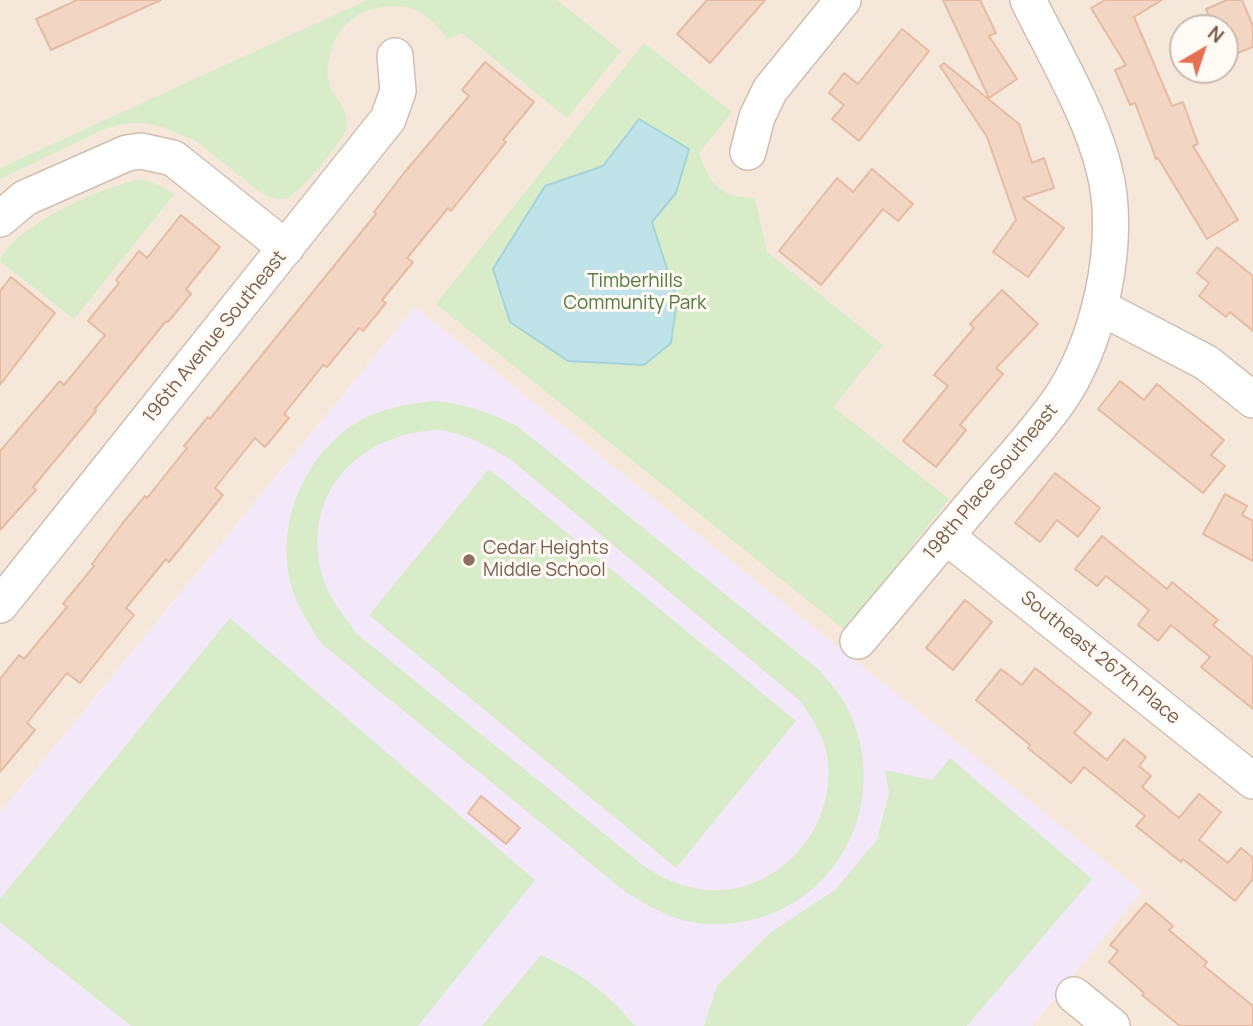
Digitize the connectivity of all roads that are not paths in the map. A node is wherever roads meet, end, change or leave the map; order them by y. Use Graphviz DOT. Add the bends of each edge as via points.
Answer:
graph roads {
  1 [pos="843,0"];
  2 [pos="1028,0"];
  3 [pos="395,56"];
  4 [pos="748,152"];
  5 [pos="0,219"];
  6 [pos="286,248"];
  7 [pos="1100,307"];
  8 [pos="1253,400"];
  9 [pos="946,536"];
  10 [pos="0,605"];
  11 [pos="858,641"];
  12 [pos="1253,781"];
  13 [pos="1074,995"];
  14 [pos="1112,1026"];
  1 -- 4 [label="street" via="770,90"];
  2 -- 7 [label="street, 198th Place Southeast" via="1104,167 1111,233"];
  3 -- 6 [label="street, 196th Avenue Southeast" via="398,91 388,119"];
  5 -- 6 [label="street" via="24,198 141,151 173,158"];
  6 -- 10 [label="street, 196th Avenue Southeast"];
  7 -- 8 [label="street" via="1208,363"];
  7 -- 9 [label="street, 198th Place Southeast" via="1081,360 1056,405"];
  9 -- 11 [label="street, 198th Place Southeast"];
  9 -- 12 [label="street, Southeast 267th Place"];
  13 -- 14 [label="street"];
}
